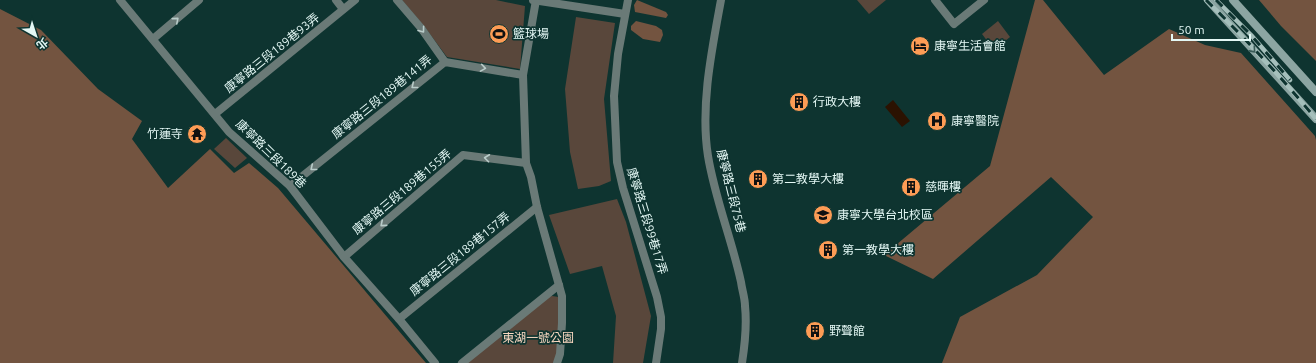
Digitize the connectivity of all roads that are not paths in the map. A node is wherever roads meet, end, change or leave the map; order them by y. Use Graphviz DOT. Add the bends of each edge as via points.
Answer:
graph roads {
  1 [pos="120,0"];
  2 [pos="199,0"];
  3 [pos="336,0"];
  4 [pos="355,0"];
  5 [pos="397,0"];
  6 [pos="534,0"];
  7 [pos="628,0"];
  8 [pos="721,0"];
  9 [pos="935,0"];
  10 [pos="984,0"];
  11 [pos="1208,0"];
  12 [pos="1233,0"];
  13 [pos="344,9"];
  14 [pos="625,14"];
  15 [pos="154,39"];
  16 [pos="445,62"];
  17 [pos="524,75"];
  18 [pos="1316,92"];
  19 [pos="215,114"];
  20 [pos="1316,119"];
  21 [pos="526,163"];
  22 [pos="290,186"];
  23 [pos="537,207"];
  24 [pos="344,257"];
  25 [pos="559,285"];
  26 [pos="399,319"];
  27 [pos="435,363"];
  28 [pos="462,363"];
  29 [pos="557,363"];
  30 [pos="656,363"];
  31 [pos="742,363"];
  1 -- 15 [label="street, 康寧路三段189巷"];
  15 -- 2 [label="street, one-way"];
  3 -- 13 [label="street"];
  4 -- 13 [label="street, 康寧路三段189巷93弄"];
  5 -- 16 [label="street, one-way"];
  6 -- 14 [label="street"];
  6 -- 17 [label="street"];
  7 -- 14 [label="street, 康寧路三段99巷17弄"];
  8 -- 31 [label="street, 康寧路三段75巷" via="714,34 705,112 708,156 737,263 745,305 746,342"];
  9 -- 10 [label="street" via="954,24"];
  11 -- 20 [label="main road, one-way"];
  12 -- 18 [label="main road"];
  13 -- 19 [label="street, 康寧路三段189巷93弄"];
  14 -- 30 [label="street, 康寧路三段99巷17弄" via="614,96 617,162 661,317"];
  15 -- 19 [label="street, 康寧路三段189巷"];
  16 -- 17 [label="street, 康寧路三段189巷141弄, one-way"];
  16 -- 22 [label="street, 康寧路三段189巷141弄, one-way"];
  17 -- 21 [label="street"];
  19 -- 22 [label="street, 康寧路三段189巷" via="229,132"];
  21 -- 23 [label="street"];
  21 -- 24 [label="street, 康寧路三段189巷155弄, one-way" via="463,155"];
  22 -- 24 [label="street, 康寧路三段189巷"];
  23 -- 25 [label="street"];
  23 -- 26 [label="street, 康寧路三段189巷157弄"];
  24 -- 26 [label="street, 康寧路三段189巷"];
  25 -- 28 [label="street"];
  25 -- 29 [label="street" via="562,296 562,323"];
  26 -- 27 [label="street, 康寧路三段189巷"];
}
